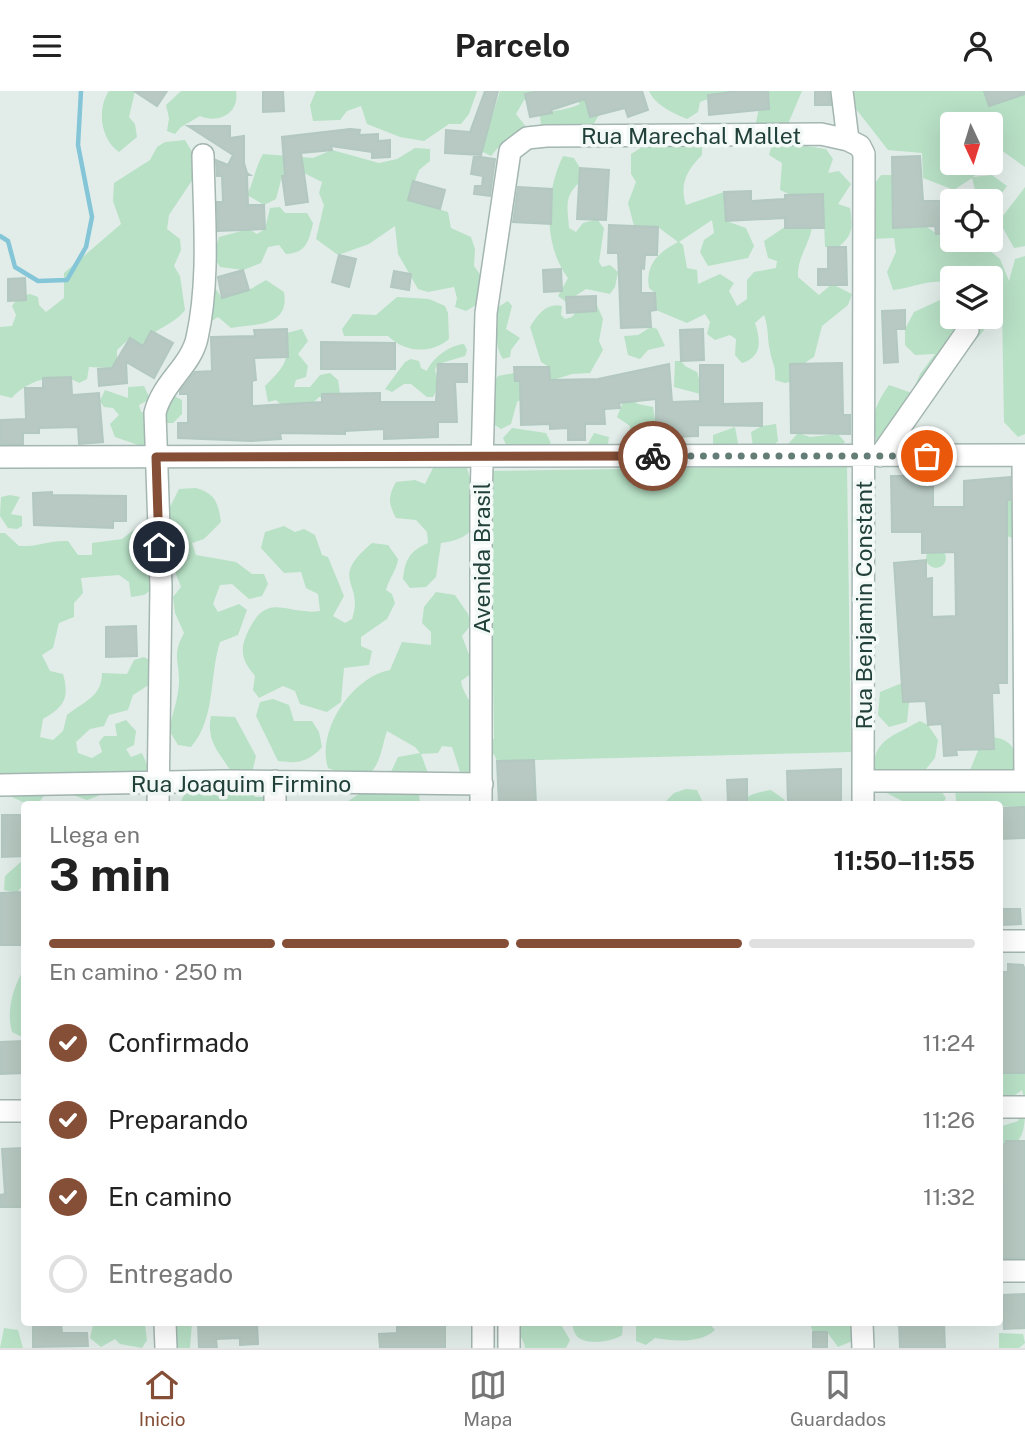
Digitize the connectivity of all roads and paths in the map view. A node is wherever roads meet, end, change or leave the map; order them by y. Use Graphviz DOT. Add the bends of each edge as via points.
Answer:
graph roads {
  1 [pos="842,91"];
  2 [pos="514,145"];
  3 [pos="856,147"];
  4 [pos="203,155"];
  5 [pos="968,330"];
  6 [pos="1024,455"];
  7 [pos="481,456"];
  8 [pos="871,456"];
  9 [pos="0,457"];
  10 [pos="156,457"];
  11 [pos="275,781"];
  12 [pos="863,781"];
  13 [pos="1025,781"];
  14 [pos="158,782"];
  15 [pos="0,785"];
  16 [pos="482,800"];
  17 [pos="158,801"];
  18 [pos="275,801"];
  19 [pos="863,801"];
  20 [pos="1003,941"];
  21 [pos="1025,941"];
  22 [pos="1003,1107"];
  23 [pos="1025,1107"];
  24 [pos="0,1111"];
  25 [pos="21,1111"];
  26 [pos="1003,1271"];
  27 [pos="1025,1271"];
  28 [pos="165,1326"];
  29 [pos="483,1326"];
  30 [pos="509,1326"];
  31 [pos="862,1326"];
  32 [pos="166,1348"];
  33 [pos="483,1348"];
  34 [pos="509,1348"];
  35 [pos="863,1348"];
  1 -- 3 [label="street, Rua Benjamin Constant"];
  2 -- 3 [label="street, Rua Marechal Mallet" via="546,136 780,133 821,134"];
  2 -- 7 [label="street, Avenida Brasil" via="486,313"];
  3 -- 8 [label="street, Rua Benjamin Constant"];
  4 -- 10 [label="street" via="203,282 197,339 159,397"];
  5 -- 8 [label="street"];
  6 -- 8 [label="street"];
  6 -- 13 [label="street"];
  7 -- 8 [label="street"];
  7 -- 10 [label="street"];
  7 -- 16 [label="street, Avenida Brasil"];
  8 -- 12 [label="street, Rua Benjamin Constant"];
  9 -- 10 [label="street"];
  10 -- 14 [label="street"];
  11 -- 14 [label="street, Rua Joaquim Firmino"];
  11 -- 16 [label="street, Rua Joaquim Firmino"];
  11 -- 18 [label="street"];
  12 -- 13 [label="street"];
  12 -- 19 [label="street, Rua Benjamin Constant"];
  14 -- 15 [label="street, Rua Joaquim Firmino"];
  14 -- 17 [label="street"];
  20 -- 21 [label="street"];
  22 -- 23 [label="street"];
  24 -- 25 [label="street"];
  26 -- 27 [label="street"];
  28 -- 32 [label="street"];
  29 -- 33 [label="street"];
  30 -- 34 [label="street"];
  31 -- 35 [label="street"];
}
